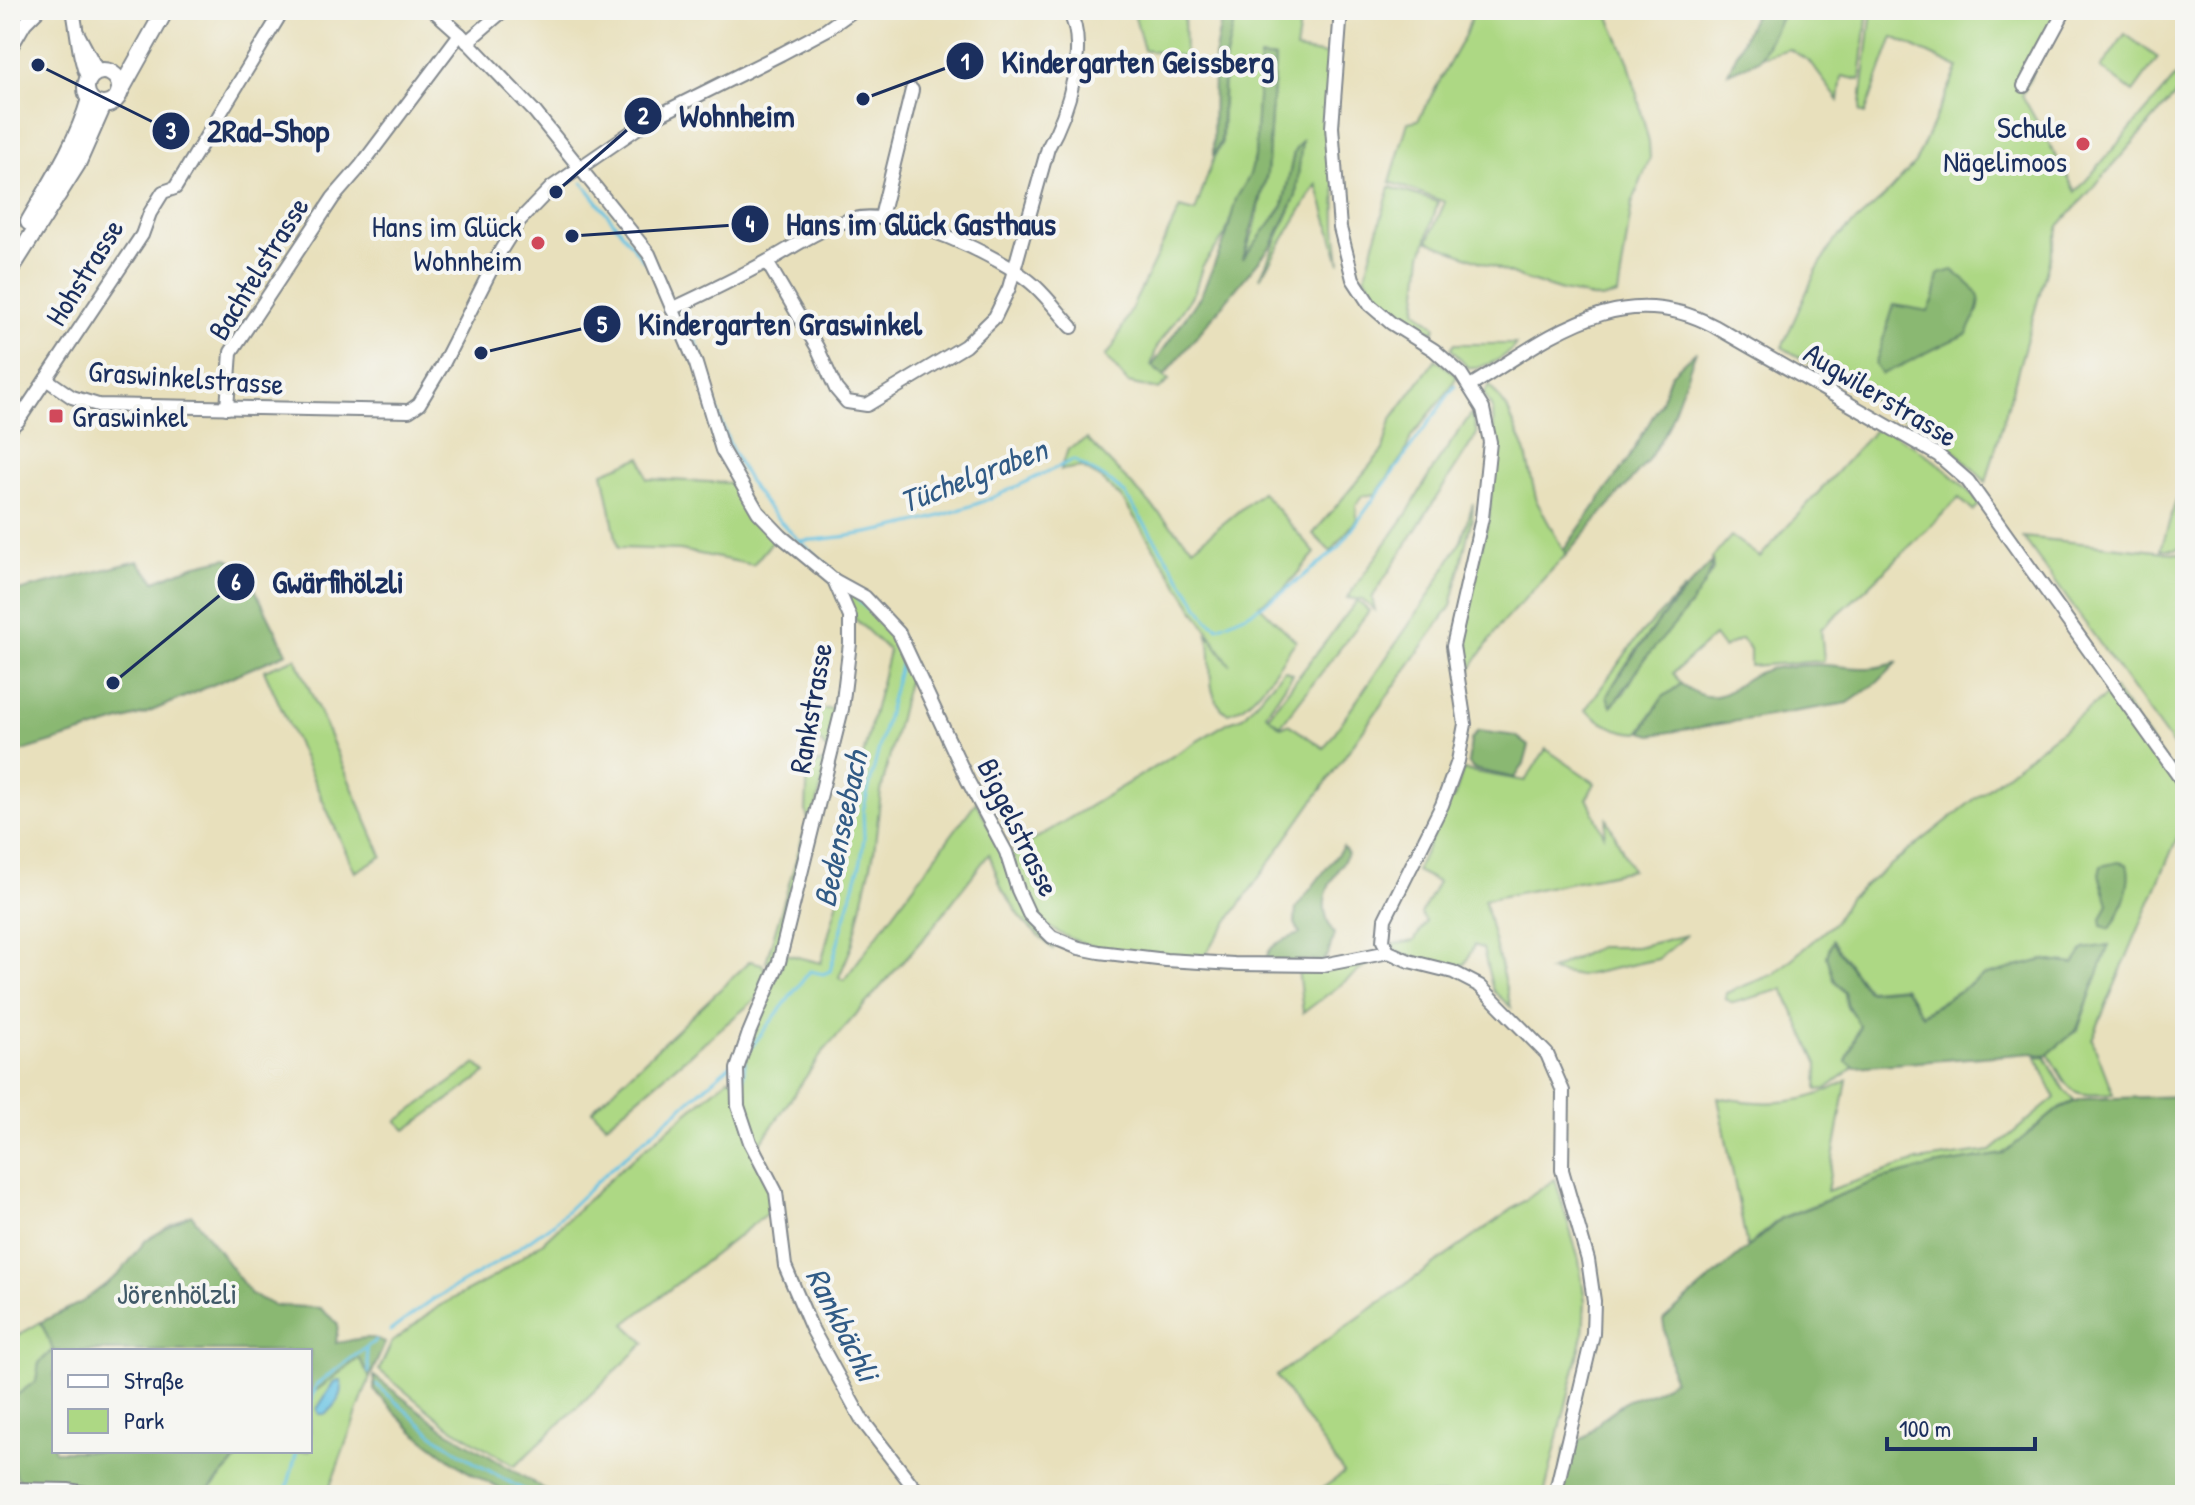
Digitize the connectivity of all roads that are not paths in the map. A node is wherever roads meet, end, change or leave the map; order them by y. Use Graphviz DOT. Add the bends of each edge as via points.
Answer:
graph roads {
  1 [pos="38,10"];
  2 [pos="73,10"];
  3 [pos="283,10"];
  4 [pos="433,10"];
  5 [pos="504,10"];
  6 [pos="854,10"];
  7 [pos="1068,10"];
  8 [pos="1341,10"];
  9 [pos="2065,10"];
  10 [pos="164,12"];
  11 [pos="464,38"];
  12 [pos="10,49"];
  13 [pos="98,75"];
  14 [pos="2024,86"];
  15 [pos="912,90"];
  16 [pos="119,93"];
  17 [pos="97,102"];
  18 [pos="579,167"];
  19 [pos="881,217"];
  20 [pos="10,253"];
  21 [pos="767,262"];
  22 [pos="10,270"];
  23 [pos="1014,271"];
  24 [pos="672,309"];
  25 [pos="1072,327"];
  26 [pos="46,379"];
  27 [pos="1470,386"];
  28 [pos="227,408"];
  29 [pos="10,428"];
  30 [pos="834,580"];
  31 [pos="2185,785"];
  32 [pos="1389,952"];
  33 [pos="10,1489"];
  34 [pos="92,1494"];
  35 [pos="923,1495"];
  36 [pos="1555,1495"];
  1 -- 12 [label="street"];
  2 -- 13 [label="street"];
  3 -- 26 [label="street, Hohstrasse" via="175,188 163,192 142,235"];
  4 -- 11 [label="street, Rankstrasse"];
  5 -- 11 [label="street, Bachtelstrasse"];
  6 -- 18 [label="street" via="826,30 649,120"];
  7 -- 23 [label="street" via="1076,40 1075,71"];
  8 -- 27 [label="street" via="1332,127 1340,228 1353,279 1370,305 1434,350"];
  9 -- 14 [label="street"];
  10 -- 13 [label="main road" via="124,63"];
  10 -- 16 [label="main road"];
  11 -- 18 [label="street, Rankstrasse"];
  11 -- 28 [label="street, Bachtelstrasse" via="333,198 231,352"];
  13 -- 16 [label="main road" via="118,80"];
  13 -- 17 [label="main road" via="86,90"];
  15 -- 19 [label="street"];
  16 -- 17 [label="main road" via="112,103"];
  17 -- 20 [label="main road"];
  17 -- 22 [label="main road" via="77,164"];
  18 -- 24 [label="street, Rankstrasse" via="649,254"];
  18 -- 28 [label="street, Graswinkelstrasse" via="519,221 414,408 403,413"];
  19 -- 21 [label="street" via="847,221"];
  19 -- 23 [label="street" via="913,225"];
  21 -- 23 [label="street" via="836,389 847,402 867,405 965,346 995,317"];
  21 -- 24 [label="street"];
  23 -- 25 [label="street"];
  24 -- 30 [label="street, Rankstrasse" via="696,364 722,450 758,512"];
  26 -- 28 [label="street, Graswinkelstrasse" via="92,404"];
  26 -- 29 [label="street, Hohstrasse"];
  27 -- 31 [label="street, Augwilerstrasse" via="1576,322 1622,307 1692,314 1714,326 1938,455 1968,481"];
  27 -- 32 [label="street" via="1483,409 1490,442 1482,518 1453,646 1465,724 1442,805 1385,919 1383,941"];
  30 -- 32 [label="street, Biggelstrasse" via="865,597 899,633 1006,852 1029,914 1052,937 1099,952 1221,963 1323,965"];
  30 -- 35 [label="street, Rankstrasse" via="850,617 842,709 779,962 737,1069 738,1106 776,1192 785,1266 812,1329 862,1420"];
  32 -- 36 [label="street" via="1480,986 1547,1054 1563,1091 1562,1170 1594,1301 1593,1334"];
  33 -- 34 [label="street"];
}
